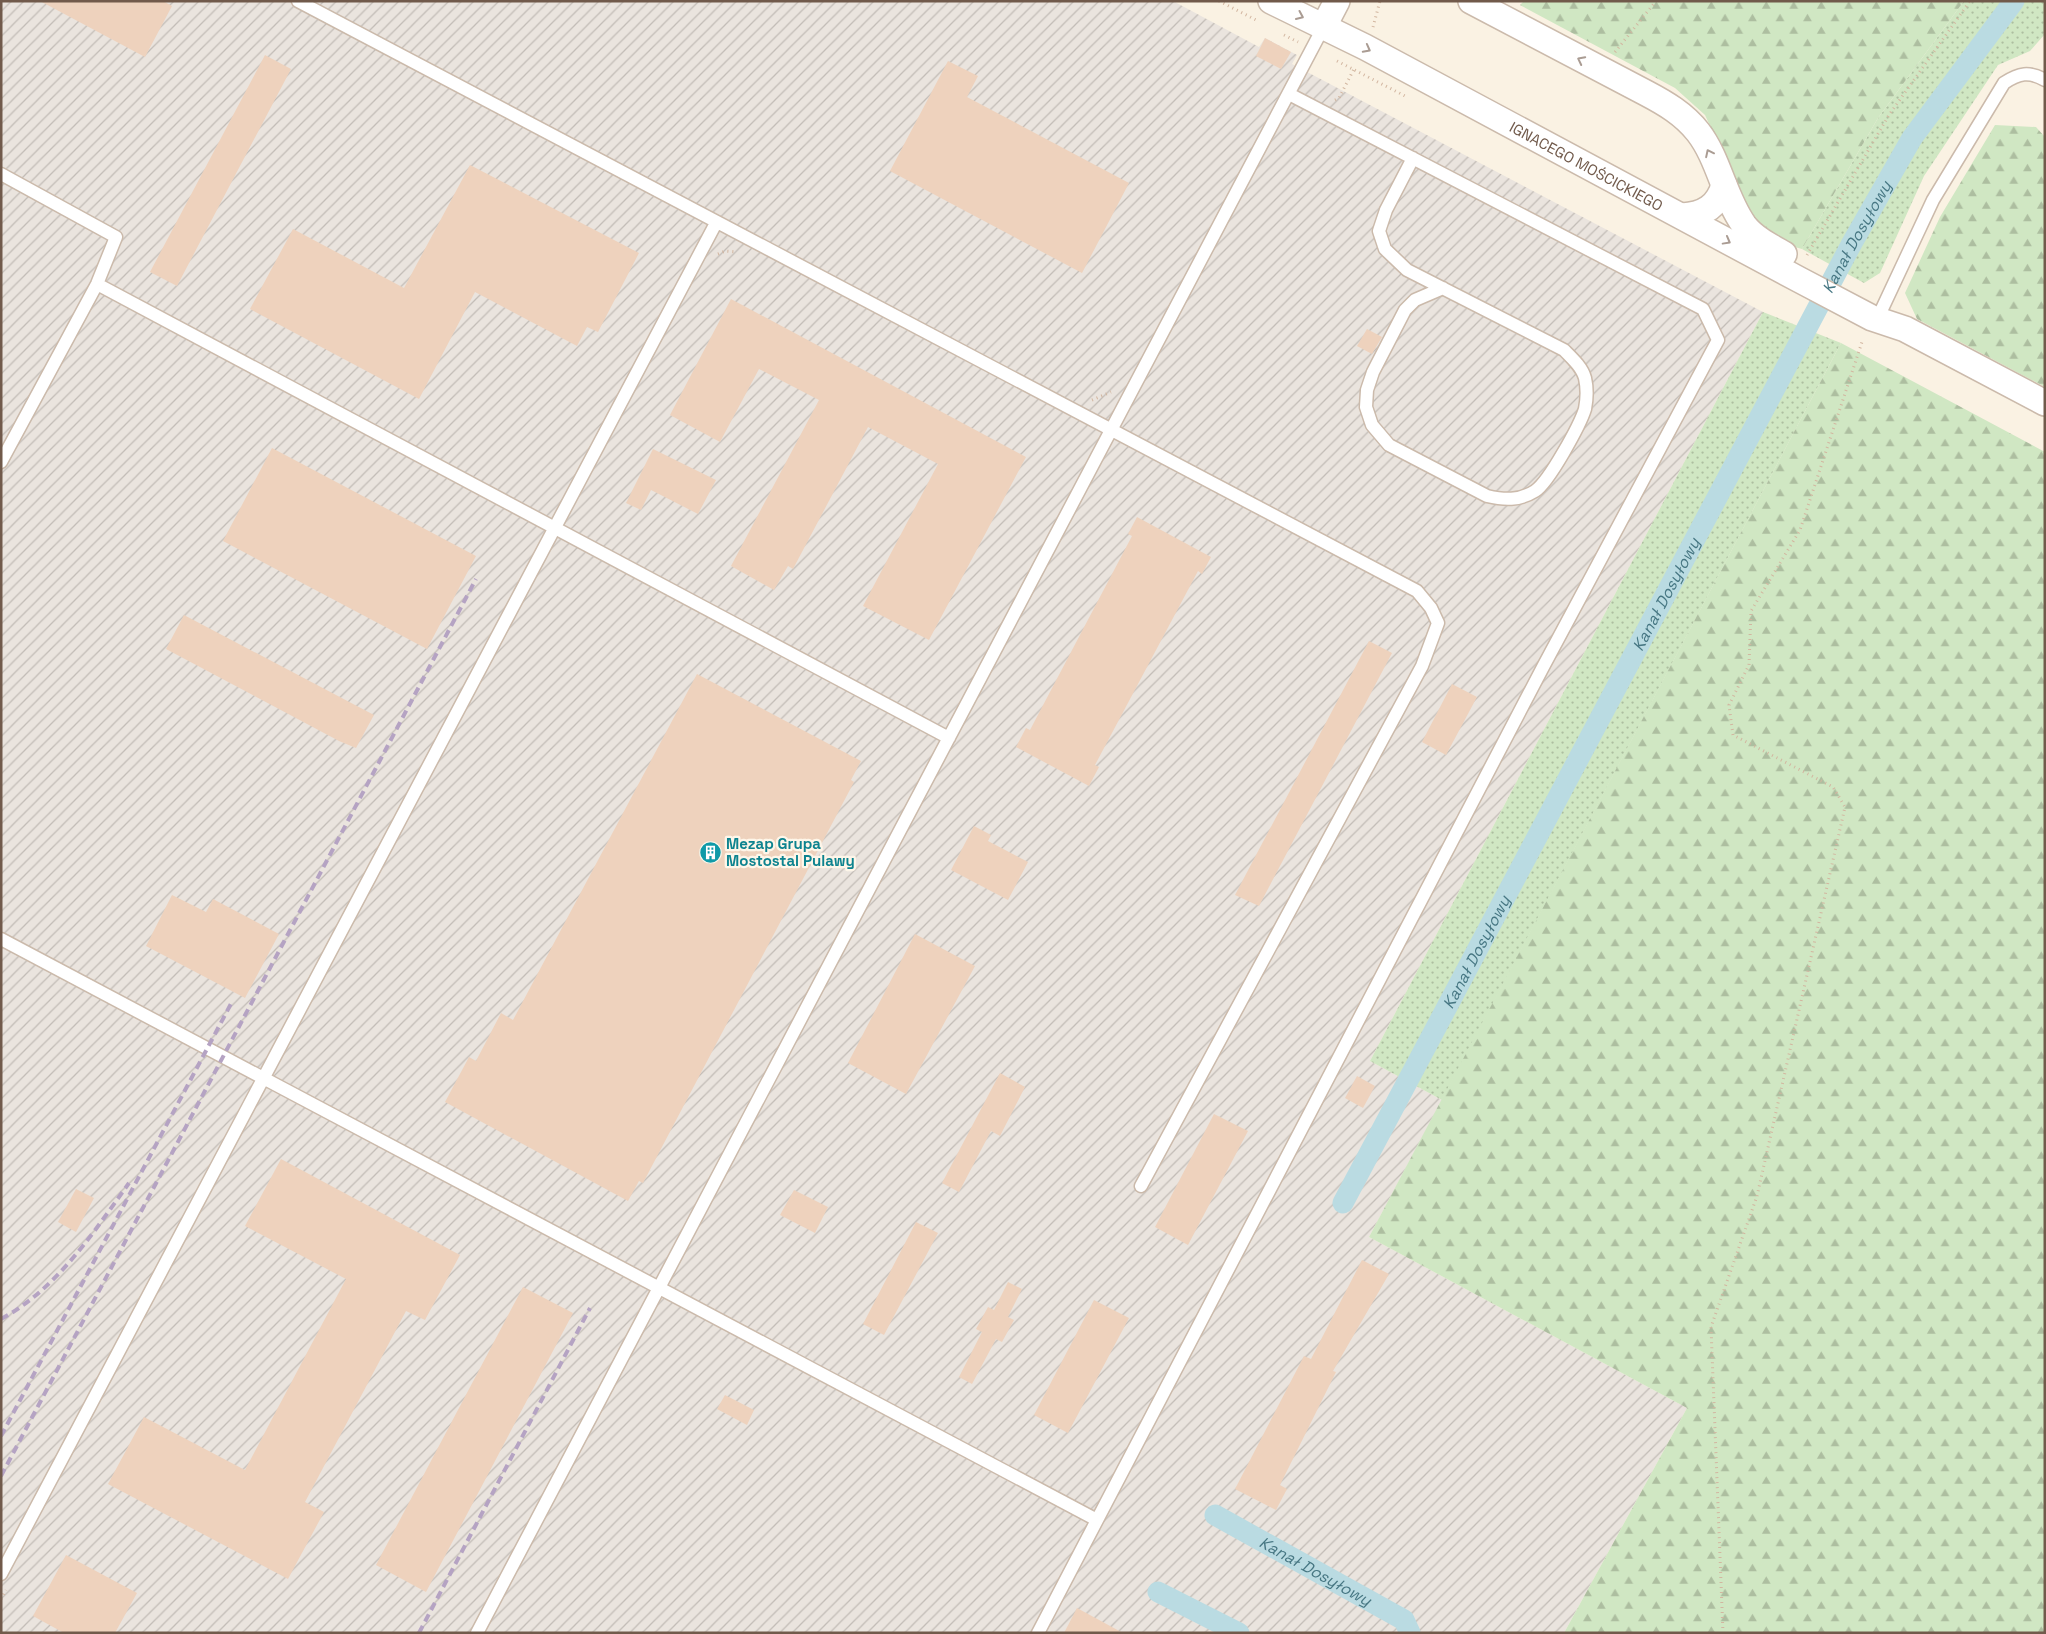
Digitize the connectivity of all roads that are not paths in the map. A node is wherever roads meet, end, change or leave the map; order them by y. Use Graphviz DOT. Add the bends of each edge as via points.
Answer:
graph roads {
  1 [pos="298,1"];
  2 [pos="1337,1"];
  3 [pos="1471,1"];
  4 [pos="1275,2"];
  5 [pos="1324,26"];
  6 [pos="2045,80"];
  7 [pos="1289,94"];
  8 [pos="1413,158"];
  9 [pos="1,174"];
  10 [pos="1724,185"];
  11 [pos="1682,216"];
  12 [pos="716,223"];
  13 [pos="1801,270"];
  14 [pos="97,284"];
  15 [pos="1443,288"];
  16 [pos="1867,307"];
  17 [pos="2045,403"];
  18 [pos="1112,430"];
  19 [pos="1,462"];
  20 [pos="554,528"];
  21 [pos="949,738"];
  22 [pos="1,939"];
  23 [pos="264,1078"];
  24 [pos="1141,1186"];
  25 [pos="659,1287"];
  26 [pos="1097,1520"];
  27 [pos="1,1574"];
  28 [pos="477,1633"];
  29 [pos="1038,1633"];
  1 -- 12 [label="lane"];
  2 -- 5 [label="street"];
  10 -- 3 [label="street, IGNACEGO MOŚCICKIEGO, one-way" via="1698,133 1664,103"];
  4 -- 5 [label="street, IGNACEGO MOŚCICKIEGO, one-way"];
  5 -- 7 [label="lane"];
  5 -- 11 [label="street, IGNACEGO MOŚCICKIEGO, one-way"];
  6 -- 16 [label="lane" via="2023,73 2004,83"];
  7 -- 8 [label="lane"];
  7 -- 18 [label="lane"];
  8 -- 15 [label="lane" via="1386,210 1380,231 1385,249 1408,270"];
  8 -- 26 [label="lane" via="1702,309 1718,340"];
  9 -- 14 [label="lane" via="116,237"];
  10 -- 11 [label="street" via="1711,207 1697,215"];
  10 -- 13 [label="street, IGNACEGO MOŚCICKIEGO" via="1744,225"];
  11 -- 13 [label="street, IGNACEGO MOŚCICKIEGO, one-way"];
  12 -- 18 [label="lane"];
  12 -- 20 [label="lane"];
  13 -- 16 [label="street, IGNACEGO MOŚCICKIEGO"];
  14 -- 19 [label="lane"];
  14 -- 20 [label="lane"];
  15 -- 15 [label="lane" via="1564,350 1585,376 1585,409 1576,428 1547,480 1520,498 1504,500 1487,496 1389,444 1372,425 1366,407 1367,390 1405,310 1416,300"];
  16 -- 17 [label="street, IGNACEGO MOŚCICKIEGO"];
  18 -- 21 [label="lane"];
  18 -- 24 [label="lane" via="1417,592 1431,608 1438,623 1422,666"];
  20 -- 21 [label="lane"];
  20 -- 23 [label="lane"];
  21 -- 25 [label="lane"];
  22 -- 23 [label="lane"];
  23 -- 25 [label="lane"];
  23 -- 27 [label="lane"];
  25 -- 26 [label="lane"];
  25 -- 28 [label="lane"];
  26 -- 29 [label="lane"];
}
